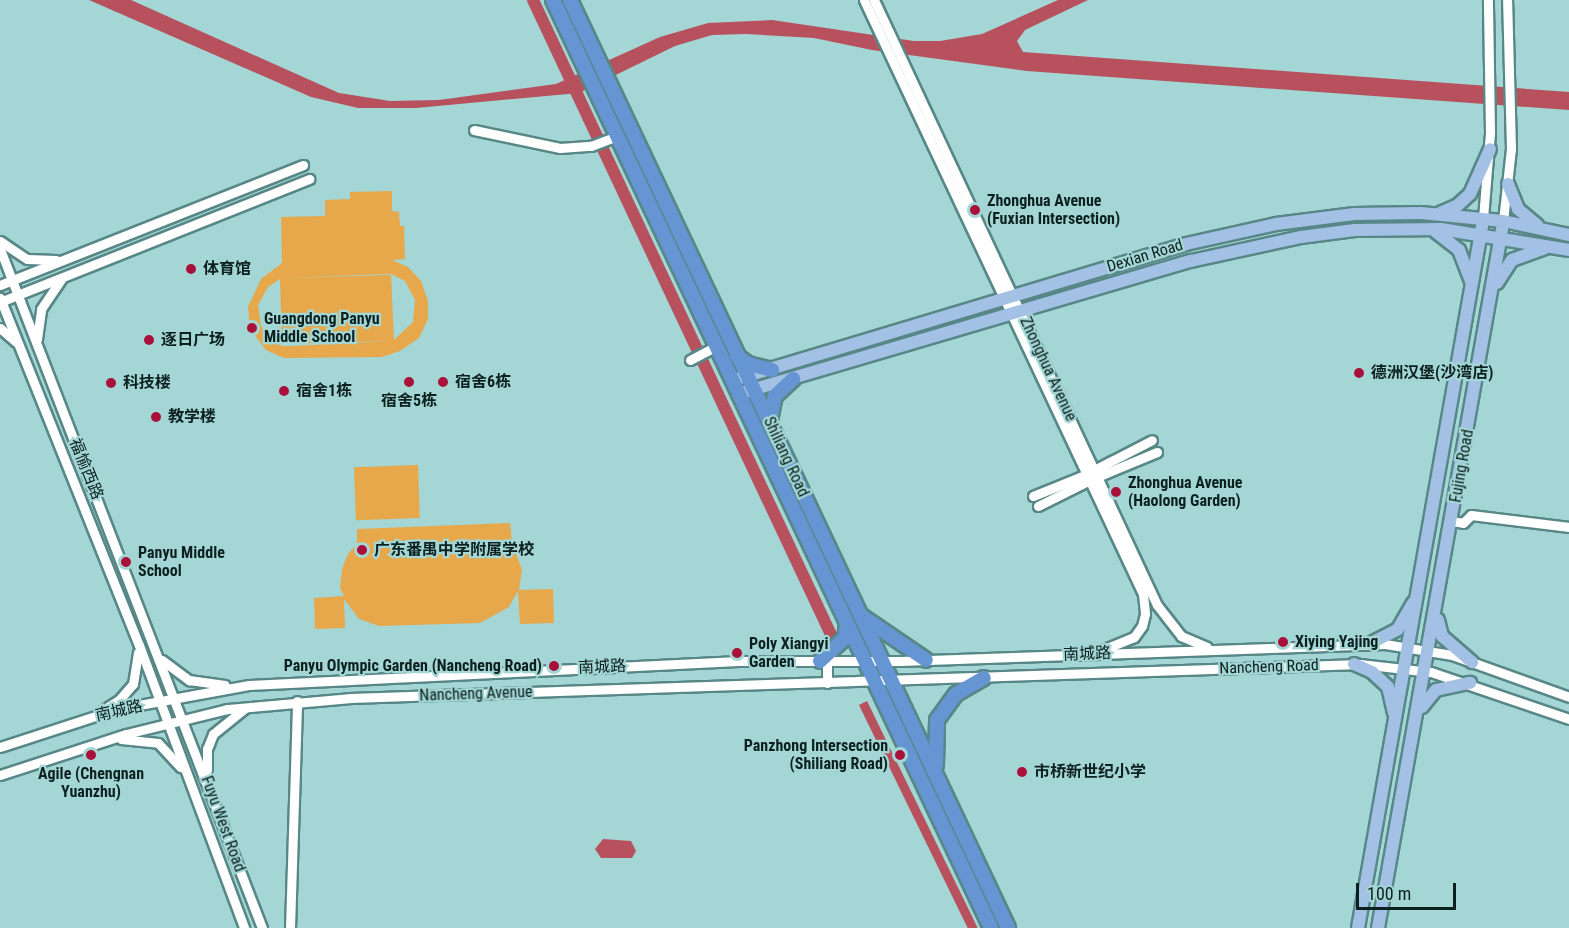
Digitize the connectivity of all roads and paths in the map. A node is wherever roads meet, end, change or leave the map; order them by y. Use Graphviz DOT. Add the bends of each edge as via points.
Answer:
graph roads {
  1 [pos="553,0"];
  2 [pos="570,0"];
  3 [pos="864,0"];
  4 [pos="874,0"];
  5 [pos="1488,0"];
  6 [pos="1507,0"];
  7 [pos="474,130"];
  8 [pos="614,137"];
  9 [pos="1490,149"];
  10 [pos="303,165"];
  11 [pos="309,179"];
  12 [pos="1508,184"];
  13 [pos="1435,214"];
  14 [pos="1483,219"];
  15 [pos="1503,221"];
  16 [pos="1429,229"];
  17 [pos="1546,230"];
  18 [pos="1481,234"];
  19 [pos="1569,235"];
  20 [pos="1501,236"];
  21 [pos="0,241"];
  22 [pos="1552,247"];
  23 [pos="0,249"];
  24 [pos="1569,250"];
  25 [pos="64,260"];
  26 [pos="67,275"];
  27 [pos="12,280"];
  28 [pos="0,285"];
  29 [pos="1472,291"];
  30 [pos="18,295"];
  31 [pos="1492,295"];
  32 [pos="1009,298"];
  33 [pos="0,300"];
  34 [pos="1016,313"];
  35 [pos="0,328"];
  36 [pos="1034,338"];
  37 [pos="1024,342"];
  38 [pos="37,345"];
  39 [pos="712,348"];
  40 [pos="22,351"];
  41 [pos="737,356"];
  42 [pos="690,360"];
  43 [pos="772,370"];
  44 [pos="747,376"];
  45 [pos="793,379"];
  46 [pos="735,387"];
  47 [pos="753,389"];
  48 [pos="770,426"];
  49 [pos="1152,440"];
  50 [pos="1158,452"];
  51 [pos="1091,476"];
  52 [pos="1033,496"];
  53 [pos="1038,506"];
  54 [pos="1452,521"];
  55 [pos="1569,528"];
  56 [pos="1422,580"];
  57 [pos="1146,592"];
  58 [pos="1437,613"];
  59 [pos="860,614"];
  60 [pos="847,624"];
  61 [pos="133,632"];
  62 [pos="1371,643"];
  63 [pos="1410,645"];
  64 [pos="1212,649"];
  65 [pos="1430,649"];
  66 [pos="1090,654"];
  67 [pos="160,658"];
  68 [pos="960,659"];
  69 [pos="926,660"];
  70 [pos="824,661"];
  71 [pos="865,661"];
  72 [pos="882,661"];
  73 [pos="1472,662"];
  74 [pos="1354,664"];
  75 [pos="1406,667"];
  76 [pos="1426,670"];
  77 [pos="984,678"];
  78 [pos="961,679"];
  79 [pos="875,681"];
  80 [pos="892,681"];
  81 [pos="827,683"];
  82 [pos="1470,683"];
  83 [pos="243,686"];
  84 [pos="1569,698"];
  85 [pos="176,699"];
  86 [pos="297,701"];
  87 [pos="159,702"];
  88 [pos="247,706"];
  89 [pos="86,718"];
  90 [pos="1569,719"];
  91 [pos="184,721"];
  92 [pos="1417,722"];
  93 [pos="167,724"];
  94 [pos="1395,728"];
  95 [pos="104,741"];
  96 [pos="0,747"];
  97 [pos="0,775"];
  98 [pos="938,776"];
  99 [pos="190,783"];
  100 [pos="213,796"];
  101 [pos="244,928"];
  102 [pos="262,928"];
  103 [pos="290,928"];
  104 [pos="991,928"];
  105 [pos="1008,928"];
  106 [pos="1358,928"];
  107 [pos="1378,928"];
  1 -- 8 [label="highway, Shiliang Road" via="598,92"];
  2 -- 41 [label="highway, Shiliang Road"];
  3 -- 32 [label="street"];
  4 -- 32 [label="street, Zhonghua Avenue" via="909,67"];
  5 -- 9 [label="street, Fujing Road"];
  6 -- 12 [label="street, Fujing Road" via="1512,86"];
  7 -- 8 [label="street" via="560,148 591,146"];
  8 -- 39 [label="highway, Shiliang Road"];
  9 -- 13 [label="main road" via="1470,194 1447,211"];
  9 -- 14 [label="street, Fujing Road"];
  10 -- 25 [label="street"];
  11 -- 26 [label="street"];
  12 -- 15 [label="street, Fujing Road"];
  12 -- 17 [label="main road" via="1518,209"];
  13 -- 14 [label="main road, Dexian Road"];
  13 -- 32 [label="main road, Dexian Road" via="1354,214 1253,228"];
  14 -- 15 [label="main road, Dexian Road"];
  14 -- 18 [label="main road, Fujing Road"];
  15 -- 17 [label="main road, Dexian Road"];
  15 -- 20 [label="main road, Fujing Road"];
  16 -- 18 [label="main road, Dexian Road"];
  16 -- 29 [label="main road" via="1445,236 1459,250 1468,266"];
  16 -- 34 [label="main road, Dexian Road" via="1333,232 1257,245"];
  17 -- 19 [label="main road, Dexian Road"];
  18 -- 20 [label="main road, Dexian Road"];
  18 -- 29 [label="main road, Fujing Road"];
  20 -- 22 [label="main road, Dexian Road"];
  20 -- 31 [label="main road, Fujing Road"];
  21 -- 25 [label="street" via="27,258"];
  22 -- 24 [label="main road, Dexian Road"];
  22 -- 31 [label="main road" via="1512,260"];
  23 -- 27 [label="street, 福愉西路"];
  25 -- 27 [label="street"];
  26 -- 30 [label="street"];
  26 -- 38 [label="street" via="46,298 38,322"];
  27 -- 28 [label="street"];
  27 -- 30 [label="street, 福愉西路"];
  29 -- 56 [label="main road, Fujing Road"];
  30 -- 33 [label="street"];
  30 -- 38 [label="street, 福愉西路"];
  31 -- 54 [label="main road, Fujing Road"];
  32 -- 34 [label="street"];
  32 -- 43 [label="main road, Dexian Road"];
  33 -- 40 [label="street, 福愉西路"];
  34 -- 36 [label="street, Zhonghua Avenue"];
  34 -- 37 [label="street, Zhonghua Avenue"];
  34 -- 45 [label="main road, Dexian Road"];
  35 -- 40 [label="street"];
  36 -- 37 [label="street"];
  36 -- 51 [label="street, Zhonghua Avenue"];
  37 -- 51 [label="street, Zhonghua Avenue"];
  38 -- 67 [label="street, 福愉西路"];
  39 -- 42 [label="street"];
  39 -- 46 [label="highway, Shiliang Road"];
  40 -- 61 [label="street, 福愉西路"];
  41 -- 43 [label="highway" via="748,364"];
  41 -- 44 [label="highway, Shiliang Road"];
  43 -- 44 [label="main road, Dexian Road"];
  44 -- 46 [label="main road, Dexian Road"];
  44 -- 47 [label="highway, Shiliang Road"];
  45 -- 47 [label="main road, Dexian Road"];
  45 -- 48 [label="highway" via="775,396 769,412"];
  46 -- 47 [label="main road, Dexian Road"];
  46 -- 60 [label="highway, Shiliang Road"];
  47 -- 48 [label="highway, Shiliang Road"];
  48 -- 59 [label="highway, Shiliang Road"];
  49 -- 51 [label="street"];
  50 -- 51 [label="street"];
  51 -- 52 [label="street"];
  51 -- 53 [label="street"];
  51 -- 57 [label="street, Zhonghua Avenue"];
  54 -- 55 [label="street" via="1463,523 1471,515"];
  54 -- 58 [label="main road, Fujing Road"];
  56 -- 62 [label="main road" via="1404,621 1390,635"];
  56 -- 63 [label="main road, Fujing Road"];
  57 -- 64 [label="street, Zhonghua Avenue" via="1181,636"];
  57 -- 66 [label="street, Zhonghua Avenue" via="1145,614 1134,637"];
  58 -- 65 [label="main road, Fujing Road"];
  58 -- 73 [label="main road" via="1442,636"];
  59 -- 69 [label="highway" via="890,639"];
  59 -- 72 [label="highway, Shiliang Road"];
  60 -- 70 [label="highway" via="845,638"];
  60 -- 71 [label="highway, Shiliang Road"];
  61 -- 87 [label="street, Fuyu West Road"];
  61 -- 89 [label="street" via="139,656 133,684 119,700"];
  62 -- 63 [label="street, Nancheng Road"];
  62 -- 64 [label="street, Nancheng Road"];
  63 -- 65 [label="street, Nancheng Road"];
  63 -- 75 [label="main road, Fujing Road"];
  64 -- 66 [label="street, 南城路"];
  65 -- 73 [label="street, Nancheng Road"];
  65 -- 76 [label="main road, Fujing Road"];
  66 -- 68 [label="street, 南城路"];
  67 -- 83 [label="street" via="189,680"];
  67 -- 85 [label="street, 福愉西路"];
  68 -- 69 [label="street, 南城路"];
  68 -- 78 [label="street"];
  69 -- 72 [label="street, 南城路"];
  70 -- 71 [label="street, 南城路"];
  70 -- 81 [label="street"];
  70 -- 83 [label="street, 南城路" via="341,678"];
  71 -- 72 [label="street, 南城路"];
  71 -- 79 [label="highway, Shiliang Road"];
  72 -- 80 [label="highway, Shiliang Road"];
  73 -- 84 [label="street, Nancheng Road"];
  74 -- 75 [label="street, Nancheng Road"];
  74 -- 77 [label="street, Nancheng Road"];
  74 -- 94 [label="main road" via="1372,672 1388,687"];
  75 -- 76 [label="street, Nancheng Road"];
  75 -- 94 [label="main road, Fujing Road"];
  76 -- 82 [label="street, Nancheng Road"];
  76 -- 92 [label="main road, Fujing Road"];
  77 -- 78 [label="street, Nancheng Road"];
  77 -- 98 [label="highway" via="956,694 937,720 933,742"];
  78 -- 80 [label="street, Nancheng Avenue"];
  79 -- 80 [label="street, Nancheng Avenue"];
  79 -- 81 [label="street, Nancheng Avenue"];
  79 -- 104 [label="highway, Shiliang Road"];
  80 -- 98 [label="highway, Shiliang Road"];
  81 -- 86 [label="street, Nancheng Avenue"];
  82 -- 90 [label="street, Nancheng Road"];
  82 -- 92 [label="main road" via="1436,690 1422,705"];
  83 -- 85 [label="street, 南城路"];
  85 -- 87 [label="street, 南城路"];
  85 -- 91 [label="street, Fuyu West Road"];
  86 -- 88 [label="street, Nancheng Avenue"];
  86 -- 103 [label="street"];
  87 -- 89 [label="street, 南城路"];
  87 -- 93 [label="street, Fuyu West Road"];
  88 -- 91 [label="street, Nancheng Avenue"];
  88 -- 100 [label="street" via="218,728 209,741 206,760"];
  89 -- 96 [label="street, 南城路"];
  91 -- 93 [label="street, Nancheng Avenue"];
  91 -- 100 [label="street, Fuyu West Road"];
  92 -- 107 [label="main road, Fujing Road"];
  93 -- 95 [label="street, Nancheng Avenue"];
  93 -- 99 [label="street, Fuyu West Road"];
  94 -- 106 [label="main road, Fujing Road"];
  95 -- 97 [label="street, Nancheng Avenue"];
  95 -- 99 [label="street" via="138,739 158,743 173,756"];
  98 -- 105 [label="highway, Shiliang Road"];
  99 -- 101 [label="street, Fuyu West Road"];
  100 -- 102 [label="street, Fuyu West Road"];
}
